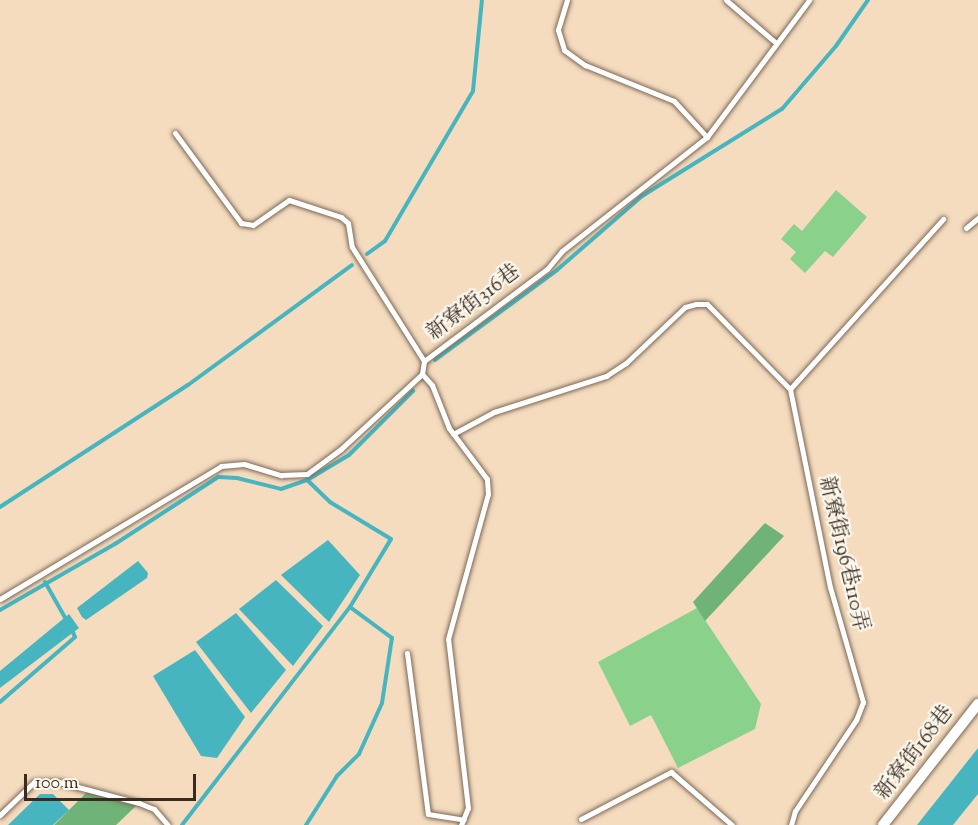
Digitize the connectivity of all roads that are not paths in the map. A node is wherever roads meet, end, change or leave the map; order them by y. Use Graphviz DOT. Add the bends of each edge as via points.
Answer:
graph roads {
  1 [pos="567,0"];
  2 [pos="726,0"];
  3 [pos="809,0"];
  4 [pos="775,42"];
  5 [pos="175,133"];
  6 [pos="707,137"];
  7 [pos="978,218"];
  8 [pos="943,219"];
  9 [pos="966,228"];
  10 [pos="424,361"];
  11 [pos="423,374"];
  12 [pos="790,388"];
  13 [pos="453,434"];
  14 [pos="0,599"];
  15 [pos="407,653"];
  16 [pos="978,705"];
  17 [pos="0,815"];
  18 [pos="581,819"];
  19 [pos="462,822"];
  20 [pos="168,825"];
  21 [pos="732,825"];
  22 [pos="791,825"];
  23 [pos="884,825"];
  1 -- 6 [label="lane" via="558,30 564,50 585,65 674,101"];
  2 -- 4 [label="lane"];
  3 -- 4 [label="lane, 新寮街316巷"];
  4 -- 6 [label="lane, 新寮街316巷"];
  5 -- 10 [label="lane" via="241,223 253,225 289,200 341,216 348,223 352,247"];
  6 -- 10 [label="lane, 新寮街316巷" via="562,251 546,269"];
  7 -- 9 [label="lane"];
  8 -- 12 [label="lane"];
  10 -- 11 [label="lane, 新寮街316巷"];
  11 -- 13 [label="lane" via="432,385"];
  11 -- 14 [label="lane" via="307,474 281,475 244,464 222,466"];
  12 -- 13 [label="lane" via="707,304 685,307 626,363 606,376 494,412"];
  12 -- 22 [label="lane, 新寮街196巷110弄" via="830,587 863,702 856,720 795,811"];
  13 -- 19 [label="lane" via="487,479 488,494 448,639 468,808"];
  15 -- 19 [label="lane" via="428,814"];
  16 -- 23 [label="street, 新寮街168巷"];
  17 -- 20 [label="lane" via="34,782 59,782 139,803 154,809"];
  18 -- 21 [label="lane" via="671,772"];
}
